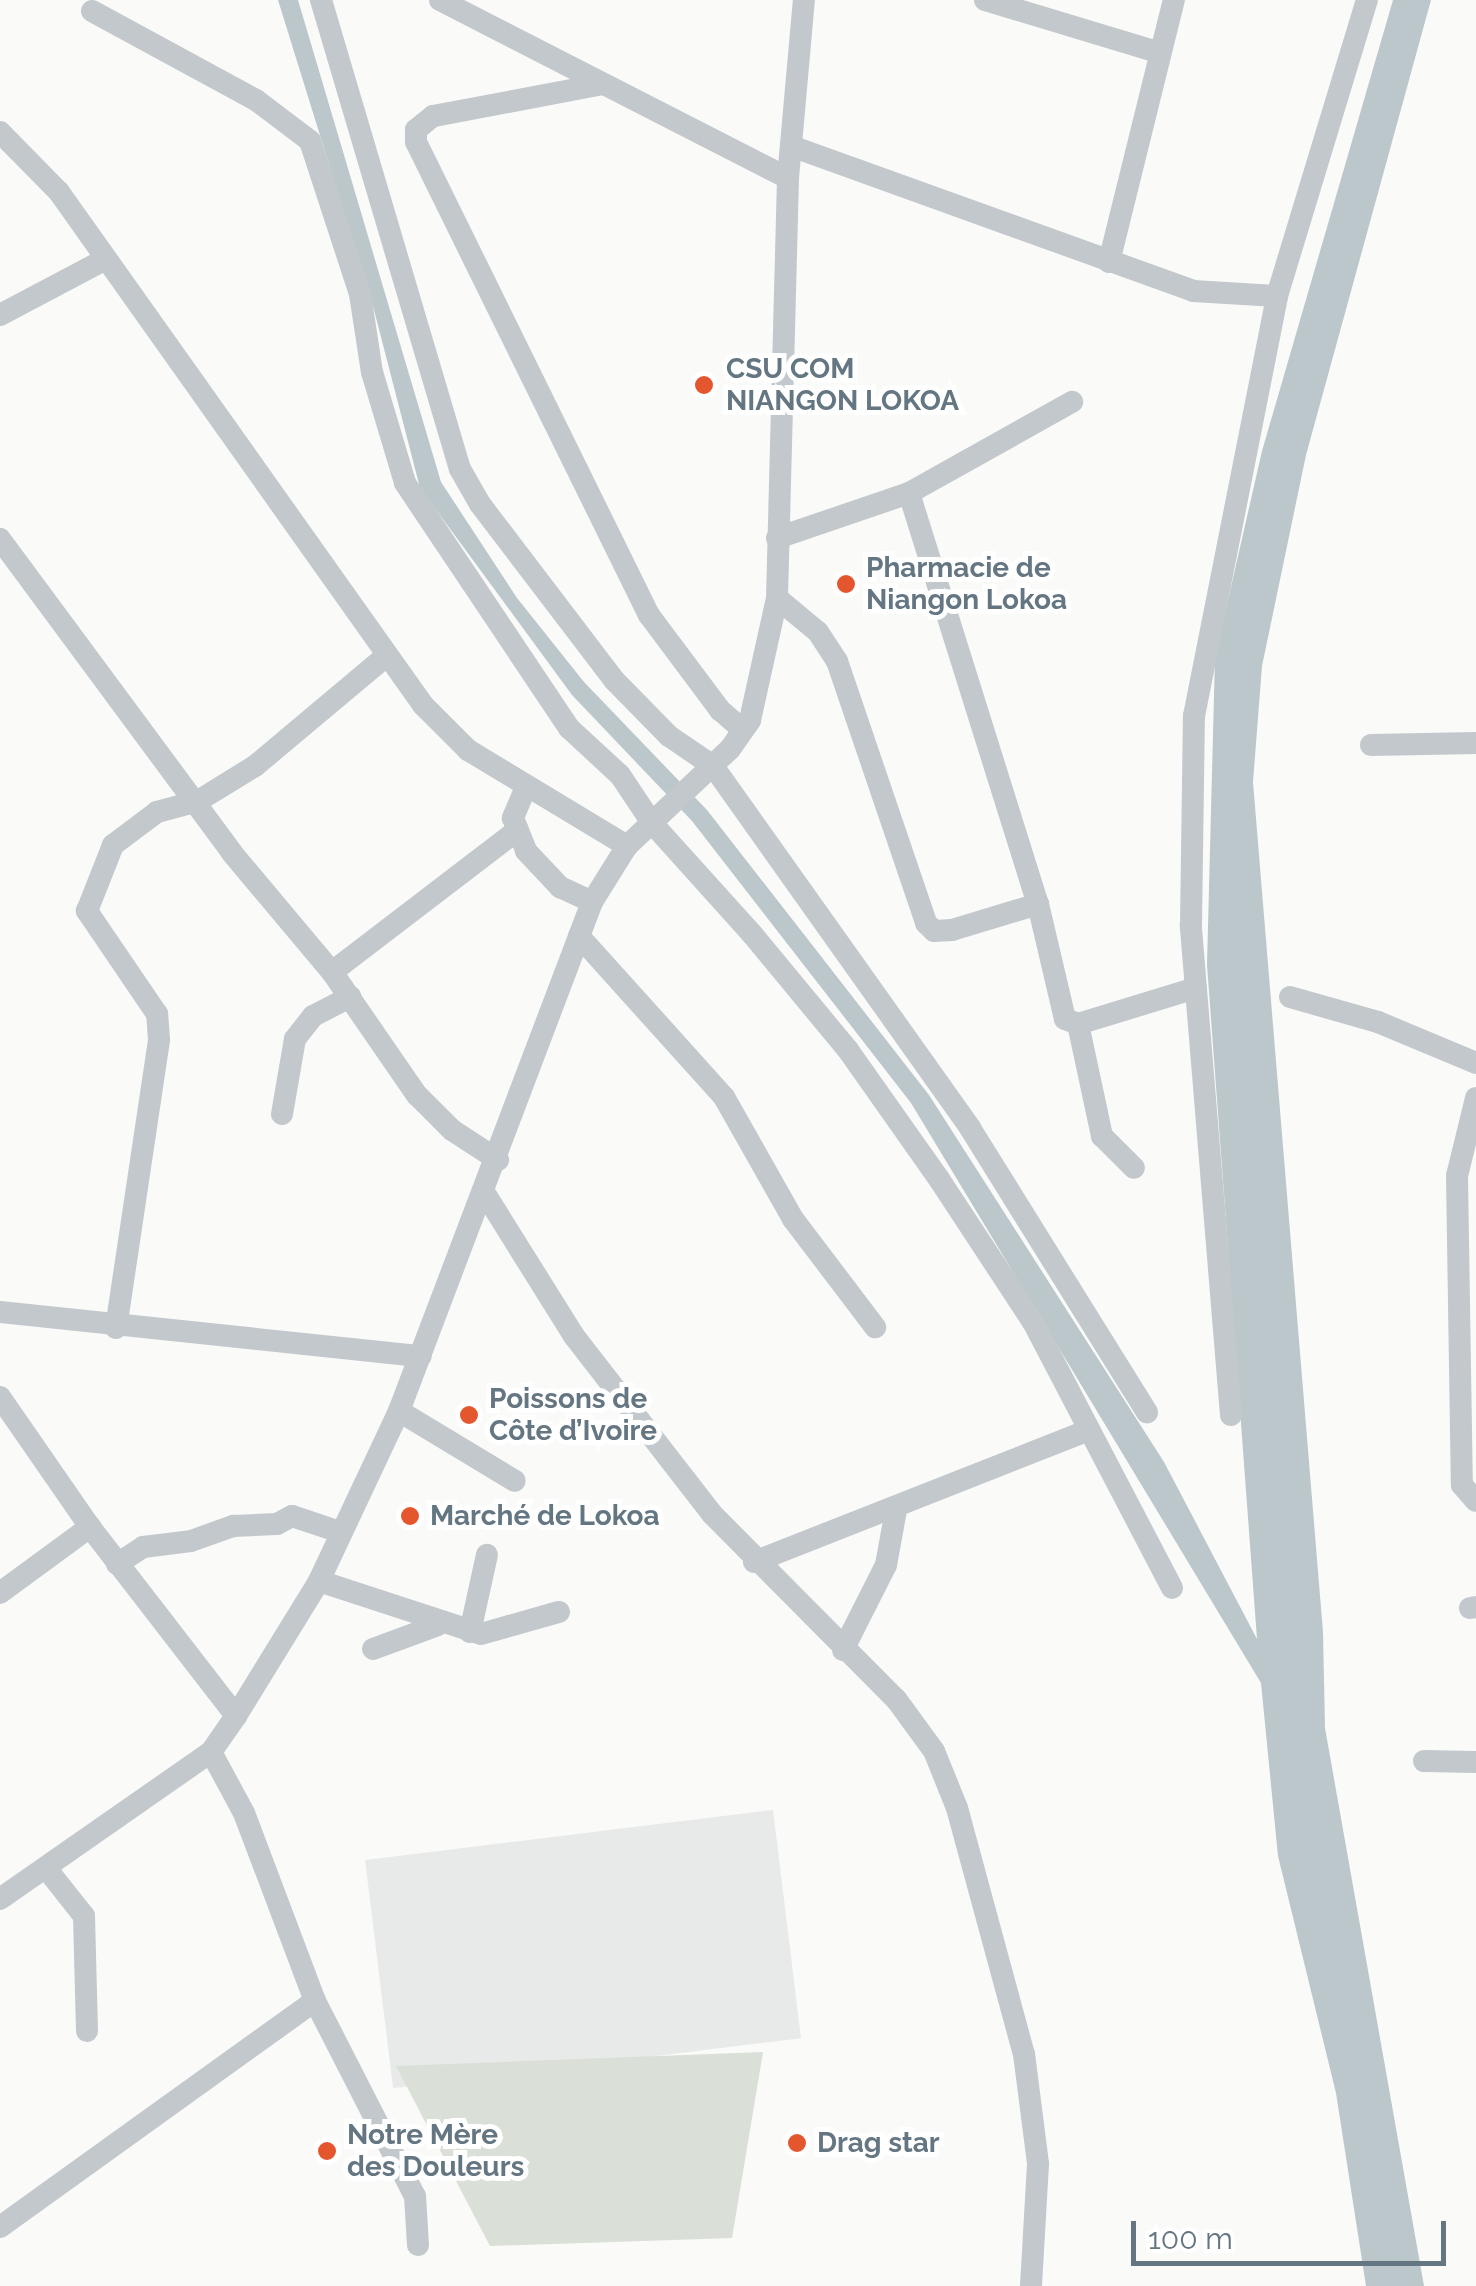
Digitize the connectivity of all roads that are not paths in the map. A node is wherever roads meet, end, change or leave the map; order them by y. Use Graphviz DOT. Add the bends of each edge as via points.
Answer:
graph roads {
  1 [pos="321,0"];
  2 [pos="440,0"];
  3 [pos="804,0"];
  4 [pos="985,0"];
  5 [pos="1174,0"];
  6 [pos="1368,0"];
  7 [pos="92,12"];
  8 [pos="1157,52"];
  9 [pos="602,84"];
  10 [pos="0,132"];
  11 [pos="791,146"];
  12 [pos="788,178"];
  13 [pos="102,262"];
  14 [pos="1109,262"];
  15 [pos="1277,296"];
  16 [pos="0,315"];
  17 [pos="1072,402"];
  18 [pos="908,493"];
  19 [pos="777,538"];
  20 [pos="0,539"];
  21 [pos="9,571"];
  22 [pos="777,598"];
  23 [pos="385,658"];
  24 [pos="744,730"];
  25 [pos="1476,744"];
  26 [pos="1371,746"];
  27 [pos="713,766"];
  28 [pos="526,787"];
  29 [pos="198,802"];
  30 [pos="659,817"];
  31 [pos="518,830"];
  32 [pos="627,846"];
  33 [pos="592,902"];
  34 [pos="1038,904"];
  35 [pos="578,936"];
  36 [pos="332,972"];
  37 [pos="1196,988"];
  38 [pos="1290,996"];
  39 [pos="350,997"];
  40 [pos="1078,1024"];
  41 [pos="1476,1063"];
  42 [pos="1476,1098"];
  43 [pos="282,1114"];
  44 [pos="498,1160"];
  45 [pos="1134,1168"];
  46 [pos="1466,1175"];
  47 [pos="484,1192"];
  48 [pos="0,1312"];
  49 [pos="875,1327"];
  50 [pos="116,1328"];
  51 [pos="421,1356"];
  52 [pos="0,1397"];
  53 [pos="399,1411"];
  54 [pos="1147,1412"];
  55 [pos="1230,1415"];
  56 [pos="1090,1430"];
  57 [pos="516,1480"];
  58 [pos="1476,1501"];
  59 [pos="896,1510"];
  60 [pos="90,1527"];
  61 [pos="340,1532"];
  62 [pos="486,1555"];
  63 [pos="754,1562"];
  64 [pos="118,1564"];
  65 [pos="318,1581"];
  66 [pos="1172,1588"];
  67 [pos="0,1593"];
  68 [pos="559,1612"];
  69 [pos="438,1625"];
  70 [pos="470,1632"];
  71 [pos="372,1649"];
  72 [pos="843,1650"];
  73 [pos="236,1716"];
  74 [pos="211,1752"];
  75 [pos="1424,1761"];
  76 [pos="1476,1762"];
  77 [pos="46,1868"];
  78 [pos="0,1899"];
  79 [pos="316,2001"];
  80 [pos="87,2030"];
  81 [pos="0,2228"];
  82 [pos="418,2245"];
  83 [pos="1032,2286"];
  1 -- 27 [label="street" via="460,470 550,602 616,681 669,736"];
  2 -- 9 [label="street"];
  3 -- 11 [label="street"];
  4 -- 8 [label="street"];
  5 -- 8 [label="street"];
  6 -- 15 [label="street"];
  7 -- 30 [label="street" via="256,100 310,141 360,294 372,372 405,483 569,728"];
  8 -- 14 [label="street"];
  9 -- 12 [label="street"];
  9 -- 24 [label="street" via="433,116 416,130 416,142 649,615 720,710"];
  10 -- 13 [label="street" via="59,192"];
  11 -- 12 [label="street"];
  11 -- 14 [label="street"];
  12 -- 19 [label="street"];
  13 -- 16 [label="street"];
  13 -- 23 [label="street"];
  14 -- 15 [label="street" via="1193,291"];
  15 -- 37 [label="street" via="1194,716"];
  17 -- 18 [label="street"];
  18 -- 19 [label="street"];
  18 -- 34 [label="street"];
  19 -- 22 [label="street"];
  20 -- 21 [label="street"];
  21 -- 29 [label="street"];
  22 -- 24 [label="street"];
  22 -- 34 [label="street" via="818,632 837,661 926,923 934,932 952,930"];
  23 -- 28 [label="street" via="468,750"];
  23 -- 29 [label="street" via="305,730"];
  24 -- 27 [label="street"];
  25 -- 26 [label="street"];
  27 -- 30 [label="street"];
  27 -- 54 [label="street" via="970,1128"];
  28 -- 31 [label="street" via="513,818"];
  28 -- 32 [label="street"];
  29 -- 36 [label="street"];
  29 -- 50 [label="street" via="157,812 112,845 87,911 157,1014 153,1092"];
  30 -- 32 [label="street"];
  30 -- 56 [label="street" via="848,1050 1033,1322"];
  31 -- 33 [label="street" via="526,851 560,887"];
  31 -- 36 [label="street"];
  32 -- 33 [label="street"];
  33 -- 35 [label="street"];
  34 -- 40 [label="street" via="1058,1000 1065,1020"];
  35 -- 44 [label="street"];
  35 -- 49 [label="street" via="724,1097 792,1219"];
  36 -- 39 [label="street"];
  37 -- 40 [label="street"];
  37 -- 55 [label="street"];
  38 -- 41 [label="street" via="1378,1022"];
  39 -- 43 [label="street" via="313,1016 295,1039"];
  39 -- 44 [label="street" via="417,1094 452,1130"];
  40 -- 45 [label="street" via="1102,1136"];
  42 -- 46 [label="street"];
  44 -- 47 [label="street"];
  46 -- 58 [label="street" via="1462,1485"];
  47 -- 51 [label="street"];
  47 -- 63 [label="street" via="574,1336"];
  48 -- 50 [label="street"];
  50 -- 51 [label="street"];
  51 -- 53 [label="street"];
  52 -- 60 [label="street"];
  53 -- 57 [label="street"];
  53 -- 61 [label="street"];
  56 -- 59 [label="street"];
  56 -- 66 [label="street"];
  59 -- 63 [label="street"];
  59 -- 72 [label="street" via="886,1565"];
  60 -- 64 [label="street"];
  60 -- 67 [label="street"];
  61 -- 64 [label="street" via="292,1516 142,1547"];
  61 -- 65 [label="street"];
  62 -- 70 [label="street"];
  63 -- 72 [label="street"];
  64 -- 73 [label="street"];
  65 -- 69 [label="street"];
  65 -- 73 [label="street"];
  68 -- 70 [label="street"];
  69 -- 70 [label="street"];
  69 -- 71 [label="street"];
  72 -- 83 [label="street" via="896,1699 934,1751 957,1808 1024,2054 1038,2164"];
  73 -- 74 [label="street"];
  74 -- 77 [label="street"];
  74 -- 79 [label="street" via="244,1813"];
  75 -- 76 [label="street"];
  77 -- 78 [label="street"];
  77 -- 80 [label="street" via="84,1916"];
  79 -- 81 [label="street"];
  79 -- 82 [label="street" via="416,2196"];
}
